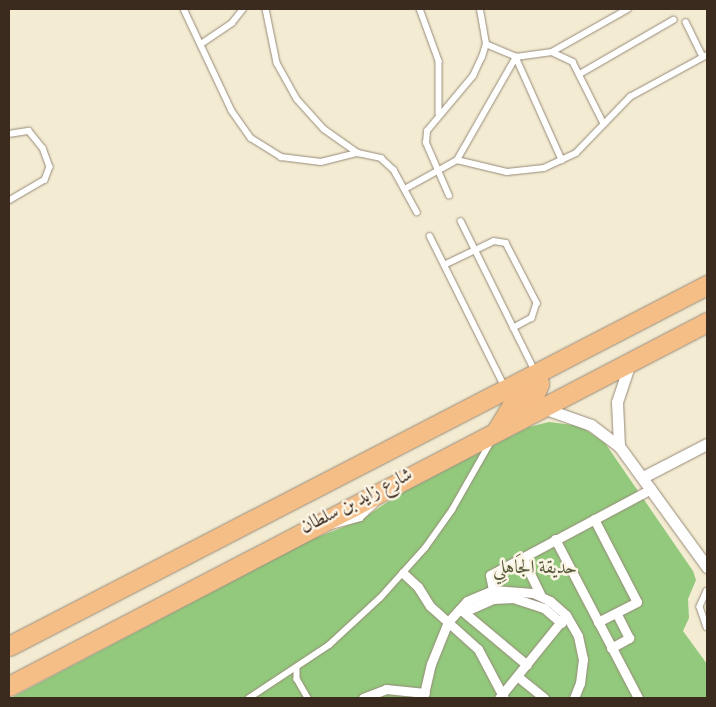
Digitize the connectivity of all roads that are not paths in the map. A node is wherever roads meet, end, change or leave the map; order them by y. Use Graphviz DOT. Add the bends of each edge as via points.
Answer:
graph roads {
  1 [pos="184,9"];
  2 [pos="244,9"];
  3 [pos="266,9"];
  4 [pos="420,9"];
  5 [pos="480,9"];
  6 [pos="628,9"];
  7 [pos="673,20"];
  8 [pos="686,22"];
  9 [pos="201,44"];
  10 [pos="486,44"];
  11 [pos="552,52"];
  12 [pos="705,56"];
  13 [pos="516,57"];
  14 [pos="580,74"];
  15 [pos="438,114"];
  16 [pos="604,124"];
  17 [pos="9,134"];
  18 [pos="358,153"];
  19 [pos="457,160"];
  20 [pos="562,160"];
  21 [pos="438,173"];
  22 [pos="405,189"];
  23 [pos="449,196"];
  24 [pos="9,201"];
  25 [pos="417,212"];
  26 [pos="461,221"];
  27 [pos="430,236"];
  28 [pos="475,250"];
  29 [pos="444,265"];
  30 [pos="707,285"];
  31 [pos="707,322"];
  32 [pos="514,328"];
  33 [pos="631,361"];
  34 [pos="536,373"];
  35 [pos="506,390"];
  36 [pos="542,408"];
  37 [pos="497,430"];
  38 [pos="707,444"];
  39 [pos="619,446"];
  40 [pos="642,477"];
  41 [pos="651,489"];
  42 [pos="594,519"];
  43 [pos="555,539"];
  44 [pos="522,557"];
  45 [pos="707,567"];
  46 [pos="403,574"];
  47 [pos="493,590"];
  48 [pos="707,591"];
  49 [pos="541,596"];
  50 [pos="461,610"];
  51 [pos="616,613"];
  52 [pos="564,619"];
  53 [pos="448,622"];
  54 [pos="598,622"];
  55 [pos="707,627"];
  56 [pos="9,646"];
  57 [pos="611,648"];
  58 [pos="527,664"];
  59 [pos="297,668"];
  60 [pos="518,676"];
  61 [pos="9,686"];
  62 [pos="424,696"];
  63 [pos="502,697"];
  64 [pos="249,698"];
  65 [pos="308,698"];
  66 [pos="363,698"];
  67 [pos="544,698"];
  68 [pos="574,698"];
  69 [pos="638,698"];
  1 -- 9 [label="lane"];
  2 -- 9 [label="lane" via="232,23"];
  3 -- 18 [label="lane" via="278,63 297,99 324,129"];
  4 -- 15 [label="lane" via="439,61"];
  5 -- 10 [label="lane"];
  6 -- 11 [label="lane"];
  7 -- 14 [label="lane"];
  8 -- 12 [label="lane"];
  9 -- 18 [label="lane" via="232,111 251,138 280,157 321,162"];
  10 -- 13 [label="lane"];
  10 -- 15 [label="lane" via="473,76"];
  11 -- 13 [label="lane"];
  11 -- 14 [label="lane" via="574,62"];
  12 -- 16 [label="lane" via="630,97"];
  13 -- 19 [label="lane"];
  13 -- 20 [label="lane"];
  14 -- 16 [label="lane"];
  15 -- 21 [label="lane" via="427,131 426,143"];
  16 -- 20 [label="lane" via="576,153"];
  17 -- 24 [label="lane" via="29,130 43,148 50,167 45,180"];
  18 -- 22 [label="lane" via="380,158 394,170"];
  19 -- 20 [label="lane" via="507,172 544,168"];
  19 -- 21 [label="lane"];
  21 -- 22 [label="lane"];
  21 -- 23 [label="lane"];
  22 -- 25 [label="lane"];
  26 -- 28 [label="lane"];
  27 -- 29 [label="lane"];
  28 -- 29 [label="lane"];
  28 -- 32 [label="lane"];
  28 -- 32 [label="lane" via="494,241 506,243 535,298 535,314"];
  29 -- 35 [label="lane"];
  30 -- 34 [label="highway, شارع زايد بن سلطان"];
  31 -- 33 [label="highway, شارع زايد بن سلطان"];
  32 -- 34 [label="lane"];
  33 -- 36 [label="highway, شارع زايد بن سلطان"];
  33 -- 39 [label="street" via="617,402"];
  34 -- 35 [label="highway, شارع زايد بن سلطان"];
  34 -- 37 [label="highway" via="539,384 536,391 510,408"];
  35 -- 56 [label="highway, شارع زايد بن سلطان"];
  36 -- 37 [label="highway, شارع زايد بن سلطان"];
  36 -- 39 [label="street" via="583,421"];
  37 -- 46 [label="lane" via="460,497"];
  37 -- 61 [label="highway, شارع زايد بن سلطان"];
  38 -- 40 [label="street"];
  39 -- 40 [label="street"];
  40 -- 41 [label="street"];
  41 -- 42 [label="street"];
  41 -- 45 [label="street"];
  42 -- 43 [label="street"];
  42 -- 51 [label="street" via="636,602"];
  43 -- 44 [label="street"];
  43 -- 54 [label="street"];
  44 -- 47 [label="street" via="490,575"];
  44 -- 49 [label="street"];
  46 -- 53 [label="street"];
  46 -- 59 [label="lane" via="355,622"];
  47 -- 49 [label="street" via="520,590"];
  47 -- 50 [label="street" via="475,596"];
  48 -- 55 [label="lane" via="700,607"];
  49 -- 52 [label="street"];
  50 -- 52 [label="street" via="493,599 513,598 544,608"];
  50 -- 53 [label="street"];
  50 -- 58 [label="street"];
  51 -- 54 [label="street"];
  51 -- 57 [label="street" via="629,638"];
  52 -- 58 [label="street"];
  52 -- 68 [label="street" via="578,636 583,659"];
  53 -- 62 [label="street" via="433,657"];
  53 -- 63 [label="street" via="478,649"];
  54 -- 57 [label="street"];
  57 -- 69 [label="street"];
  58 -- 60 [label="street"];
  59 -- 64 [label="lane"];
  59 -- 65 [label="lane" via="297,679"];
  60 -- 63 [label="street"];
  60 -- 67 [label="street"];
  62 -- 66 [label="street" via="386,690"];
}
